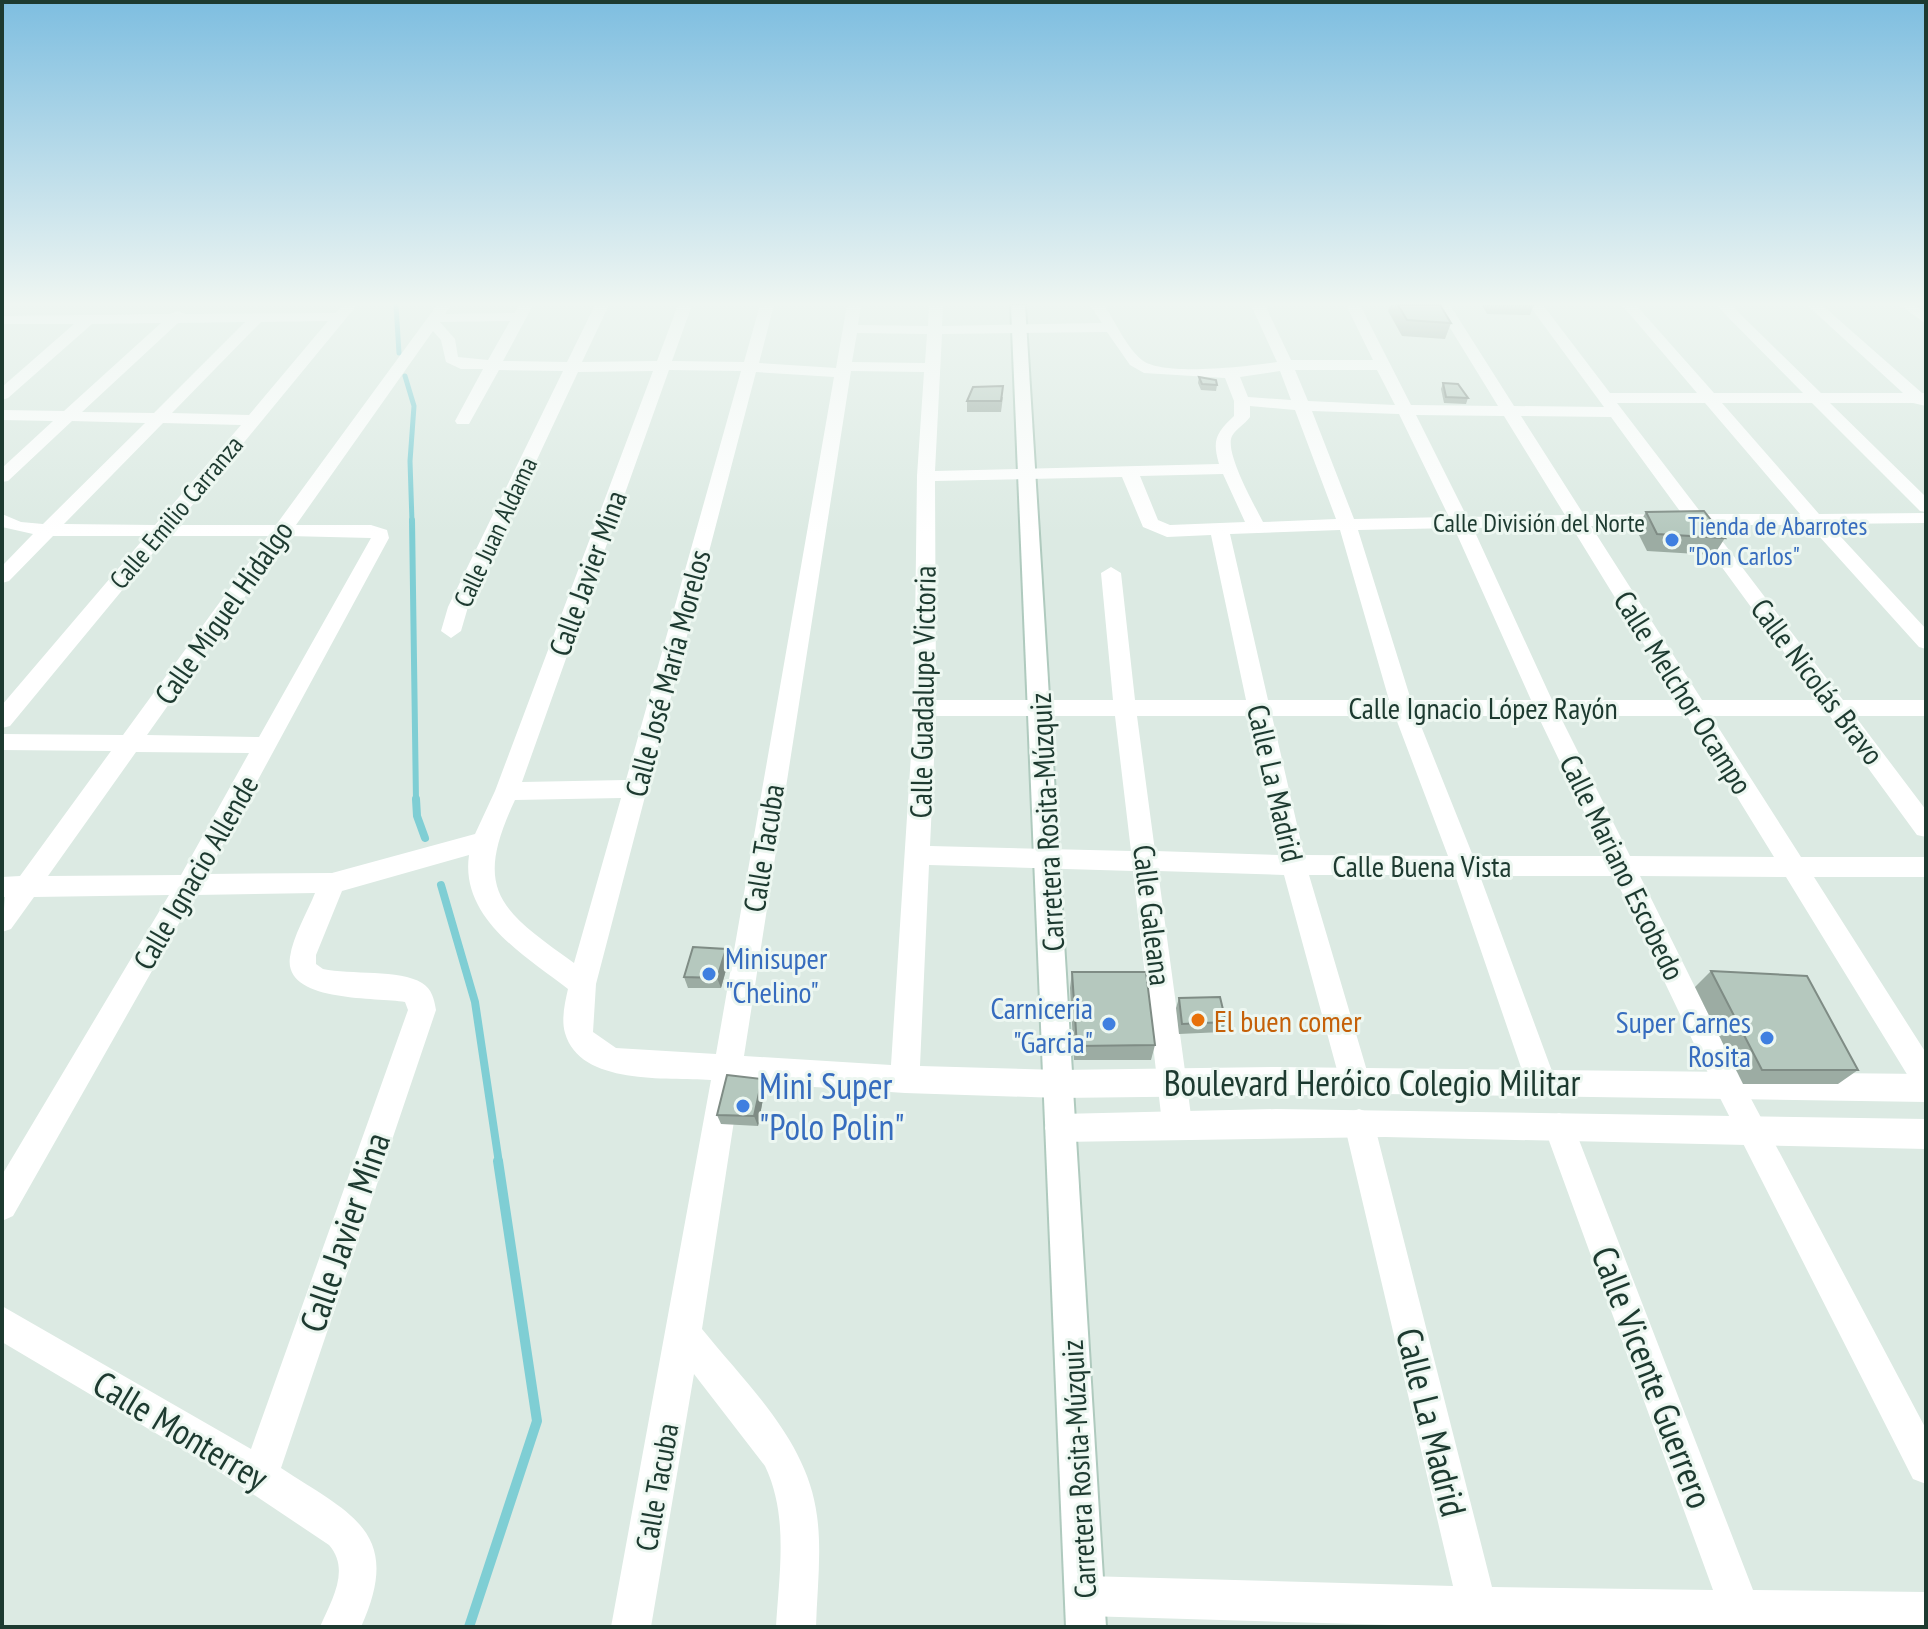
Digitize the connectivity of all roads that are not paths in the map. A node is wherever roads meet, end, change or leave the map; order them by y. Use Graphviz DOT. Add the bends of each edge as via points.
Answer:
graph roads {
  1 [pos="18,381"];
  2 [pos="108,381"];
  3 [pos="195,381"];
  4 [pos="286,381"];
  5 [pos="390,381"];
  6 [pos="485,381"];
  7 [pos="565,381"];
  8 [pos="657,381"];
  9 [pos="748,381"];
  10 [pos="841,381"];
  11 [pos="931,381"];
  12 [pos="1022,381"];
  13 [pos="1234,381"];
  14 [pos="1292,381"];
  15 [pos="1391,381"];
  16 [pos="1490,381"];
  17 [pos="1594,381"];
  18 [pos="1694,381"];
  19 [pos="1800,381"];
  20 [pos="1901,381"];
  21 [pos="2,395"];
  22 [pos="1708,397"];
  23 [pos="1817,398"];
  24 [pos="1923,400"];
  25 [pos="1242,401"];
  26 [pos="1612,405"];
  27 [pos="1302,406"];
  28 [pos="1406,410"];
  29 [pos="1509,411"];
  30 [pos="2,415"];
  31 [pos="70,417"];
  32 [pos="158,419"];
  33 [pos="253,420"];
  34 [pos="463,421"];
  35 [pos="1230,469"];
  36 [pos="1129,472"];
  37 [pos="1028,474"];
  38 [pos="926,476"];
  39 [pos="2,477"];
  40 [pos="1926,507"];
  41 [pos="1926,518"];
  42 [pos="1814,519"];
  43 [pos="2,520"];
  44 [pos="1460,520"];
  45 [pos="1698,522"];
  46 [pos="1578,523"];
  47 [pos="1347,524"];
  48 [pos="1256,525"];
  49 [pos="1219,528"];
  50 [pos="46,530"];
  51 [pos="161,530"];
  52 [pos="281,530"];
  53 [pos="1111,573"];
  54 [pos="2,577"];
  55 [pos="451,631"];
  56 [pos="1926,642"];
  57 [pos="1040,706"];
  58 [pos="1544,706"];
  59 [pos="1125,707"];
  60 [pos="1259,707"];
  61 [pos="1694,707"];
  62 [pos="925,708"];
  63 [pos="1839,708"];
  64 [pos="1926,708"];
  65 [pos="1403,709"];
  66 [pos="2,720"];
  67 [pos="2,742"];
  68 [pos="129,744"];
  69 [pos="266,745"];
  70 [pos="634,789"];
  71 [pos="507,791"];
  72 [pos="1926,828"];
  73 [pos="485,841"];
  74 [pos="918,855"];
  75 [pos="1049,860"];
  76 [pos="1147,862"];
  77 [pos="1294,865"];
  78 [pos="1464,865"];
  79 [pos="1622,866"];
  80 [pos="1794,866"];
  81 [pos="1926,867"];
  82 [pos="332,883"];
  83 [pos="188,885"];
  84 [pos="14,887"];
  85 [pos="2,921"];
  86 [pos="582,984"];
  87 [pos="580,1042"];
  88 [pos="727,1067"];
  89 [pos="905,1079"];
  90 [pos="1926,1079"];
  91 [pos="1174,1081"];
  92 [pos="1355,1081"];
  93 [pos="1541,1082"];
  94 [pos="1059,1084"];
  95 [pos="1729,1086"];
  96 [pos="1926,1088"];
  97 [pos="1177,1123"];
  98 [pos="1359,1123"];
  99 [pos="1559,1127"];
  100 [pos="1060,1128"];
  101 [pos="1752,1130"];
  102 [pos="1926,1134"];
  103 [pos="2,1205"];
  104 [pos="2,1323"];
  105 [pos="684,1334"];
  106 [pos="1926,1466"];
  107 [pos="260,1475"];
  108 [pos="1085,1611"];
  109 [pos="1926,1612"];
  110 [pos="1480,1617"];
  111 [pos="1744,1618"];
  112 [pos="340,1627"];
  113 [pos="631,1627"];
  114 [pos="796,1627"];
  1 -- 21 [label="street"];
  2 -- 31 [label="street"];
  3 -- 32 [label="street"];
  4 -- 33 [label="street, Calle Emilio Carranza"];
  5 -- 52 [label="street, Calle Miguel Hidalgo"];
  6 -- 34 [label="street"];
  7 -- 55 [label="street, Calle Juan Aldama"];
  8 -- 71 [label="street, Calle Javier Mina"];
  9 -- 70 [label="street, Calle José María Morelos"];
  10 -- 88 [label="street, Calle Tacuba"];
  11 -- 38 [label="street, Calle Guadalupe Victoria"];
  12 -- 37 [label="street, Carretera Rosita-Múzquiz"];
  13 -- 25 [label="street"];
  14 -- 27 [label="street"];
  15 -- 28 [label="street, Calle Mariano Escobedo"];
  16 -- 29 [label="street, Calle Melchor Ocampo"];
  17 -- 26 [label="street, Calle Nicolás Bravo"];
  18 -- 22 [label="street"];
  19 -- 23 [label="street"];
  20 -- 24 [label="street"];
  22 -- 23 [label="street"];
  22 -- 26 [label="street"];
  22 -- 42 [label="street"];
  23 -- 24 [label="street"];
  23 -- 40 [label="street"];
  25 -- 27 [label="street"];
  25 -- 35 [label="street" via="1242,417 1222,439"];
  26 -- 29 [label="street"];
  26 -- 45 [label="street, Calle Nicolás Bravo"];
  27 -- 28 [label="street"];
  27 -- 47 [label="street"];
  28 -- 29 [label="street"];
  28 -- 44 [label="street, Calle Mariano Escobedo"];
  29 -- 46 [label="street, Calle Melchor Ocampo"];
  30 -- 31 [label="street"];
  31 -- 32 [label="street"];
  31 -- 39 [label="street"];
  32 -- 33 [label="street"];
  32 -- 50 [label="street"];
  33 -- 51 [label="street, Calle Emilio Carranza"];
  35 -- 36 [label="street"];
  35 -- 48 [label="street"];
  36 -- 37 [label="street"];
  36 -- 49 [label="street, Calle División del Norte" via="1154,527"];
  37 -- 38 [label="street"];
  37 -- 57 [label="street, Carretera Rosita-Múzquiz"];
  38 -- 62 [label="street, Calle Guadalupe Victoria"];
  41 -- 42 [label="street, Calle División del Norte"];
  42 -- 45 [label="street, Calle División del Norte"];
  42 -- 56 [label="street"];
  43 -- 50 [label="street"];
  44 -- 46 [label="street, Calle División del Norte"];
  44 -- 47 [label="street, Calle División del Norte"];
  44 -- 58 [label="street, Calle Mariano Escobedo"];
  45 -- 46 [label="street, Calle División del Norte"];
  45 -- 63 [label="street, Calle Nicolás Bravo"];
  46 -- 61 [label="street, Calle Melchor Ocampo"];
  47 -- 48 [label="street, Calle División del Norte"];
  47 -- 65 [label="street"];
  48 -- 49 [label="street, Calle División del Norte"];
  49 -- 60 [label="street, Calle La Madrid"];
  50 -- 51 [label="street"];
  50 -- 54 [label="street"];
  51 -- 52 [label="street"];
  51 -- 66 [label="street, Calle Emilio Carranza"];
  52 -- 68 [label="street, Calle Miguel Hidalgo"];
  52 -- 69 [label="street, Calle Ignacio Allende" via="380,534"];
  53 -- 59 [label="street, Calle Galeana"];
  57 -- 59 [label="street, Calle Ignacio López Rayón"];
  57 -- 62 [label="street, Calle Ignacio López Rayón"];
  57 -- 75 [label="street, Carretera Rosita-Múzquiz"];
  58 -- 61 [label="street, Calle Ignacio López Rayón"];
  58 -- 65 [label="street, Calle Ignacio López Rayón"];
  58 -- 79 [label="street, Calle Mariano Escobedo"];
  59 -- 60 [label="street, Calle Ignacio López Rayón"];
  59 -- 76 [label="street, Calle Galeana"];
  60 -- 65 [label="street, Calle Ignacio López Rayón"];
  60 -- 77 [label="street, Calle La Madrid"];
  61 -- 63 [label="street, Calle Ignacio López Rayón"];
  61 -- 80 [label="street, Calle Melchor Ocampo"];
  62 -- 74 [label="street, Calle Guadalupe Victoria"];
  63 -- 64 [label="street, Calle Ignacio López Rayón"];
  63 -- 72 [label="street, Calle Nicolás Bravo"];
  65 -- 78 [label="street"];
  67 -- 68 [label="street"];
  68 -- 69 [label="street"];
  68 -- 84 [label="street, Calle Miguel Hidalgo"];
  69 -- 83 [label="street, Calle Ignacio Allende"];
  70 -- 71 [label="street"];
  70 -- 86 [label="street, Calle José María Morelos"];
  71 -- 73 [label="street, Calle Javier Mina"];
  73 -- 82 [label="street"];
  73 -- 86 [label="street, Calle Javier Mina" via="482,886 494,910"];
  74 -- 75 [label="street, Calle Buena Vista"];
  74 -- 89 [label="street, Calle Guadalupe Victoria"];
  75 -- 76 [label="street, Calle Buena Vista"];
  75 -- 94 [label="street, Carretera Rosita-Múzquiz"];
  76 -- 77 [label="street, Calle Buena Vista"];
  76 -- 91 [label="street, Calle Galeana"];
  77 -- 78 [label="street, Calle Buena Vista"];
  77 -- 92 [label="street, Calle La Madrid"];
  78 -- 79 [label="street, Calle Buena Vista"];
  78 -- 93 [label="street"];
  79 -- 80 [label="street, Calle Buena Vista"];
  79 -- 95 [label="street, Calle Mariano Escobedo"];
  80 -- 81 [label="street, Calle Buena Vista"];
  80 -- 90 [label="street, Calle Melchor Ocampo"];
  82 -- 83 [label="street"];
  82 -- 107 [label="street, Calle Javier Mina" via="303,955 309,977 412,991 422,1010"];
  83 -- 84 [label="street"];
  83 -- 103 [label="street, Calle Ignacio Allende"];
  84 -- 85 [label="street, Calle Miguel Hidalgo"];
  86 -- 87 [label="street, Calle José María Morelos" via="576,1023"];
  87 -- 88 [label="street, Boulevard Heróico Colegio Militar" via="616,1061"];
  88 -- 89 [label="street, Boulevard Heróico Colegio Militar"];
  88 -- 105 [label="street, Calle Tacuba"];
  89 -- 94 [label="street, Boulevard Heróico Colegio Militar"];
  91 -- 92 [label="street, Boulevard Heróico Colegio Militar"];
  91 -- 94 [label="street, Boulevard Heróico Colegio Militar"];
  91 -- 97 [label="street, Calle Galeana"];
  92 -- 93 [label="street, Boulevard Heróico Colegio Militar"];
  93 -- 95 [label="street, Boulevard Heróico Colegio Militar"];
  94 -- 100 [label="street, Carretera Rosita-Múzquiz"];
  95 -- 96 [label="street, Boulevard Heróico Colegio Militar"];
  95 -- 101 [label="street, Calle Mariano Escobedo"];
  97 -- 98 [label="street, Boulevard Heróico Colegio Militar"];
  97 -- 100 [label="street, Boulevard Heróico Colegio Militar"];
  98 -- 99 [label="street, Boulevard Heróico Colegio Militar"];
  98 -- 110 [label="street, Calle La Madrid"];
  99 -- 101 [label="street, Boulevard Heróico Colegio Militar"];
  99 -- 111 [label="street, Calle Vicente Guerrero"];
  100 -- 108 [label="street, Carretera Rosita-Múzquiz"];
  101 -- 102 [label="street, Boulevard Heróico Colegio Militar"];
  101 -- 106 [label="street, Calle Mariano Escobedo"];
  104 -- 107 [label="street, Calle Monterrey"];
  105 -- 113 [label="street, Calle Tacuba"];
  105 -- 114 [label="street" via="790,1472 800,1521"];
  107 -- 112 [label="street, Calle Monterrey" via="338,1529 353,1546 359,1573 350,1611"];
  108 -- 110 [label="street"];
  109 -- 111 [label="street"];
  110 -- 111 [label="street"];
}
